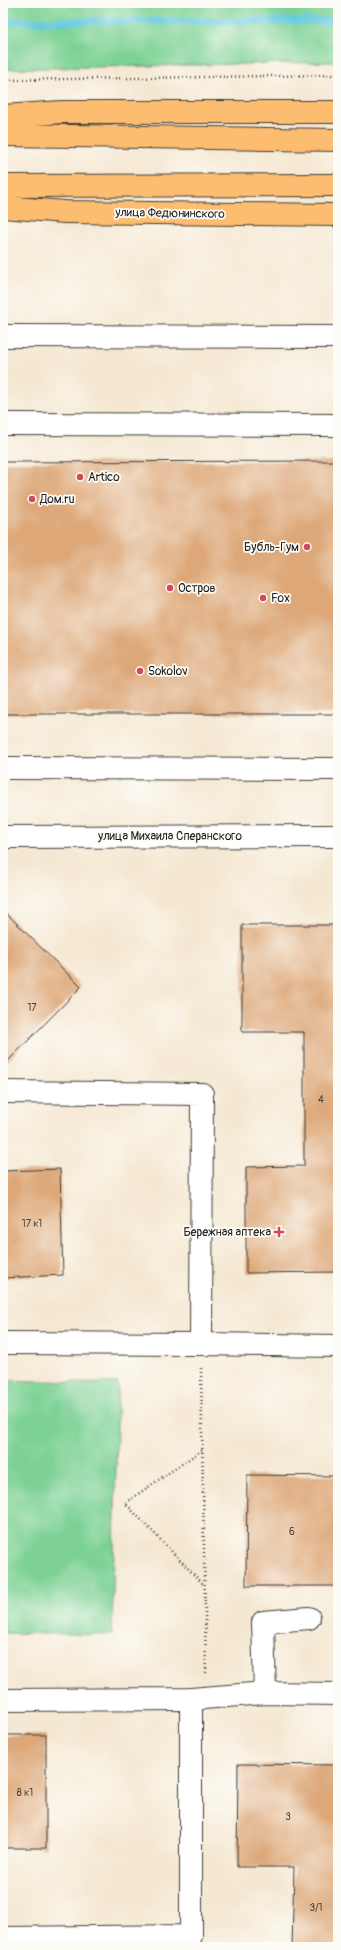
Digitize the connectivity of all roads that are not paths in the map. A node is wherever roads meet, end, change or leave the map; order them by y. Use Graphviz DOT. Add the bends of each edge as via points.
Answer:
graph roads {
  1 [pos="338,112"];
  2 [pos="3,116"];
  3 [pos="3,136"];
  4 [pos="338,140"];
  5 [pos="338,185"];
  6 [pos="3,186"];
  7 [pos="3,207"];
  8 [pos="338,215"];
  9 [pos="3,336"];
  10 [pos="338,337"];
  11 [pos="3,424"];
  12 [pos="338,425"];
  13 [pos="3,768"];
  14 [pos="338,769"];
  15 [pos="338,836"];
  16 [pos="3,837"];
  17 [pos="3,1092"];
  18 [pos="3,1343"];
  19 [pos="201,1344"];
  20 [pos="338,1346"];
  21 [pos="309,1618"];
  22 [pos="265,1693"];
  23 [pos="338,1694"];
  24 [pos="198,1699"];
  25 [pos="3,1700"];
  26 [pos="3,1938"];
  1 -- 2 [label="main road" via="62,112"];
  3 -- 4 [label="main road"];
  5 -- 6 [label="main road"];
  7 -- 8 [label="main road, улица Федюнинского" via="65,212"];
  9 -- 10 [label="street"];
  11 -- 12 [label="street"];
  13 -- 14 [label="street"];
  15 -- 16 [label="street, улица Михаила Сперанского"];
  17 -- 19 [label="street" via="202,1094"];
  18 -- 19 [label="street"];
  19 -- 20 [label="street"];
  21 -- 22 [label="street" via="263,1622"];
  22 -- 23 [label="street"];
  22 -- 24 [label="street"];
  24 -- 25 [label="street"];
  24 -- 26 [label="street" via="191,1936"];
}
